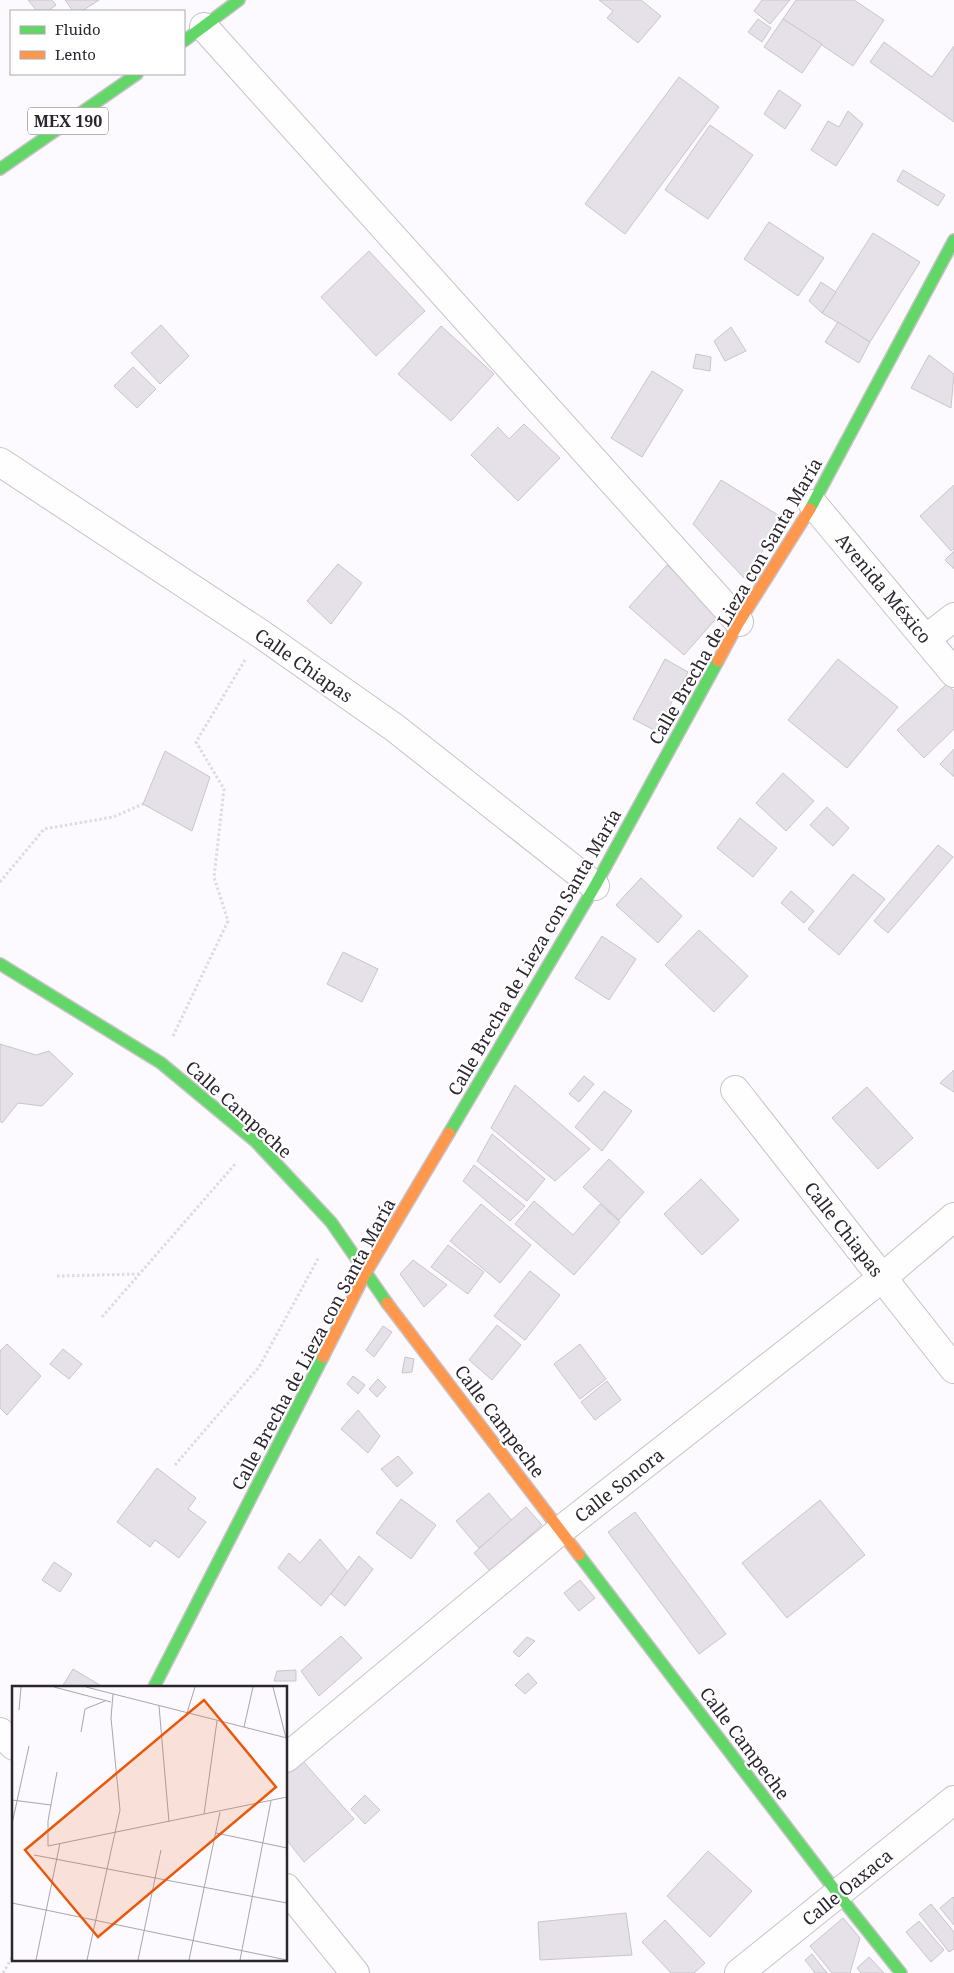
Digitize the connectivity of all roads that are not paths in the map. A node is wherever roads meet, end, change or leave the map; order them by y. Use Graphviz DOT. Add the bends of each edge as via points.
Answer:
graph roads {
  1 [pos="240,0"];
  2 [pos="194,34"];
  3 [pos="136,75"];
  4 [pos="0,169"];
  5 [pos="954,240"];
  6 [pos="0,462"];
  7 [pos="813,504"];
  8 [pos="954,617"];
  9 [pos="739,622"];
  10 [pos="927,638"];
  11 [pos="954,673"];
  12 [pos="595,886"];
  13 [pos="0,964"];
  14 [pos="735,1090"];
  15 [pos="954,1217"];
  16 [pos="366,1274"];
  17 [pos="882,1278"];
  18 [pos="954,1369"];
  19 [pos="561,1530"];
  20 [pos="155,1686"];
  21 [pos="0,1732"];
  22 [pos="12,1744"];
  23 [pos="288,1756"];
  24 [pos="954,1800"];
  25 [pos="288,1890"];
  26 [pos="838,1894"];
  27 [pos="355,1973"];
  28 [pos="739,1973"];
  29 [pos="901,1973"];
  1 -- 2 [label="street"];
  2 -- 9 [label="street"];
  3 -- 4 [label="street, MEX 190"];
  5 -- 7 [label="street, Calle Brecha de Lieza con Santa María"];
  6 -- 12 [label="street, Calle Chiapas" via="261,634 395,728"];
  7 -- 9 [label="street, Calle Brecha de Lieza con Santa María"];
  7 -- 10 [label="street, Avenida México"];
  8 -- 10 [label="street"];
  9 -- 12 [label="street, Calle Brecha de Lieza con Santa María"];
  10 -- 11 [label="street, Avenida México"];
  12 -- 16 [label="street, Calle Brecha de Lieza con Santa María"];
  13 -- 16 [label="street, Calle Campeche" via="161,1063 255,1141 331,1222"];
  14 -- 17 [label="street, Calle Chiapas"];
  15 -- 17 [label="street, Calle Sonora"];
  16 -- 19 [label="street, Calle Campeche"];
  16 -- 20 [label="street, Calle Brecha de Lieza con Santa María"];
  17 -- 18 [label="street, Calle Chiapas"];
  17 -- 19 [label="street, Calle Sonora"];
  19 -- 23 [label="street, Calle Sonora"];
  19 -- 26 [label="street, Calle Campeche"];
  21 -- 22 [label="street"];
  24 -- 26 [label="street, Calle Oaxaca"];
  25 -- 27 [label="street"];
  26 -- 28 [label="street, Calle Oaxaca"];
  26 -- 29 [label="street, Calle Campeche"];
}
